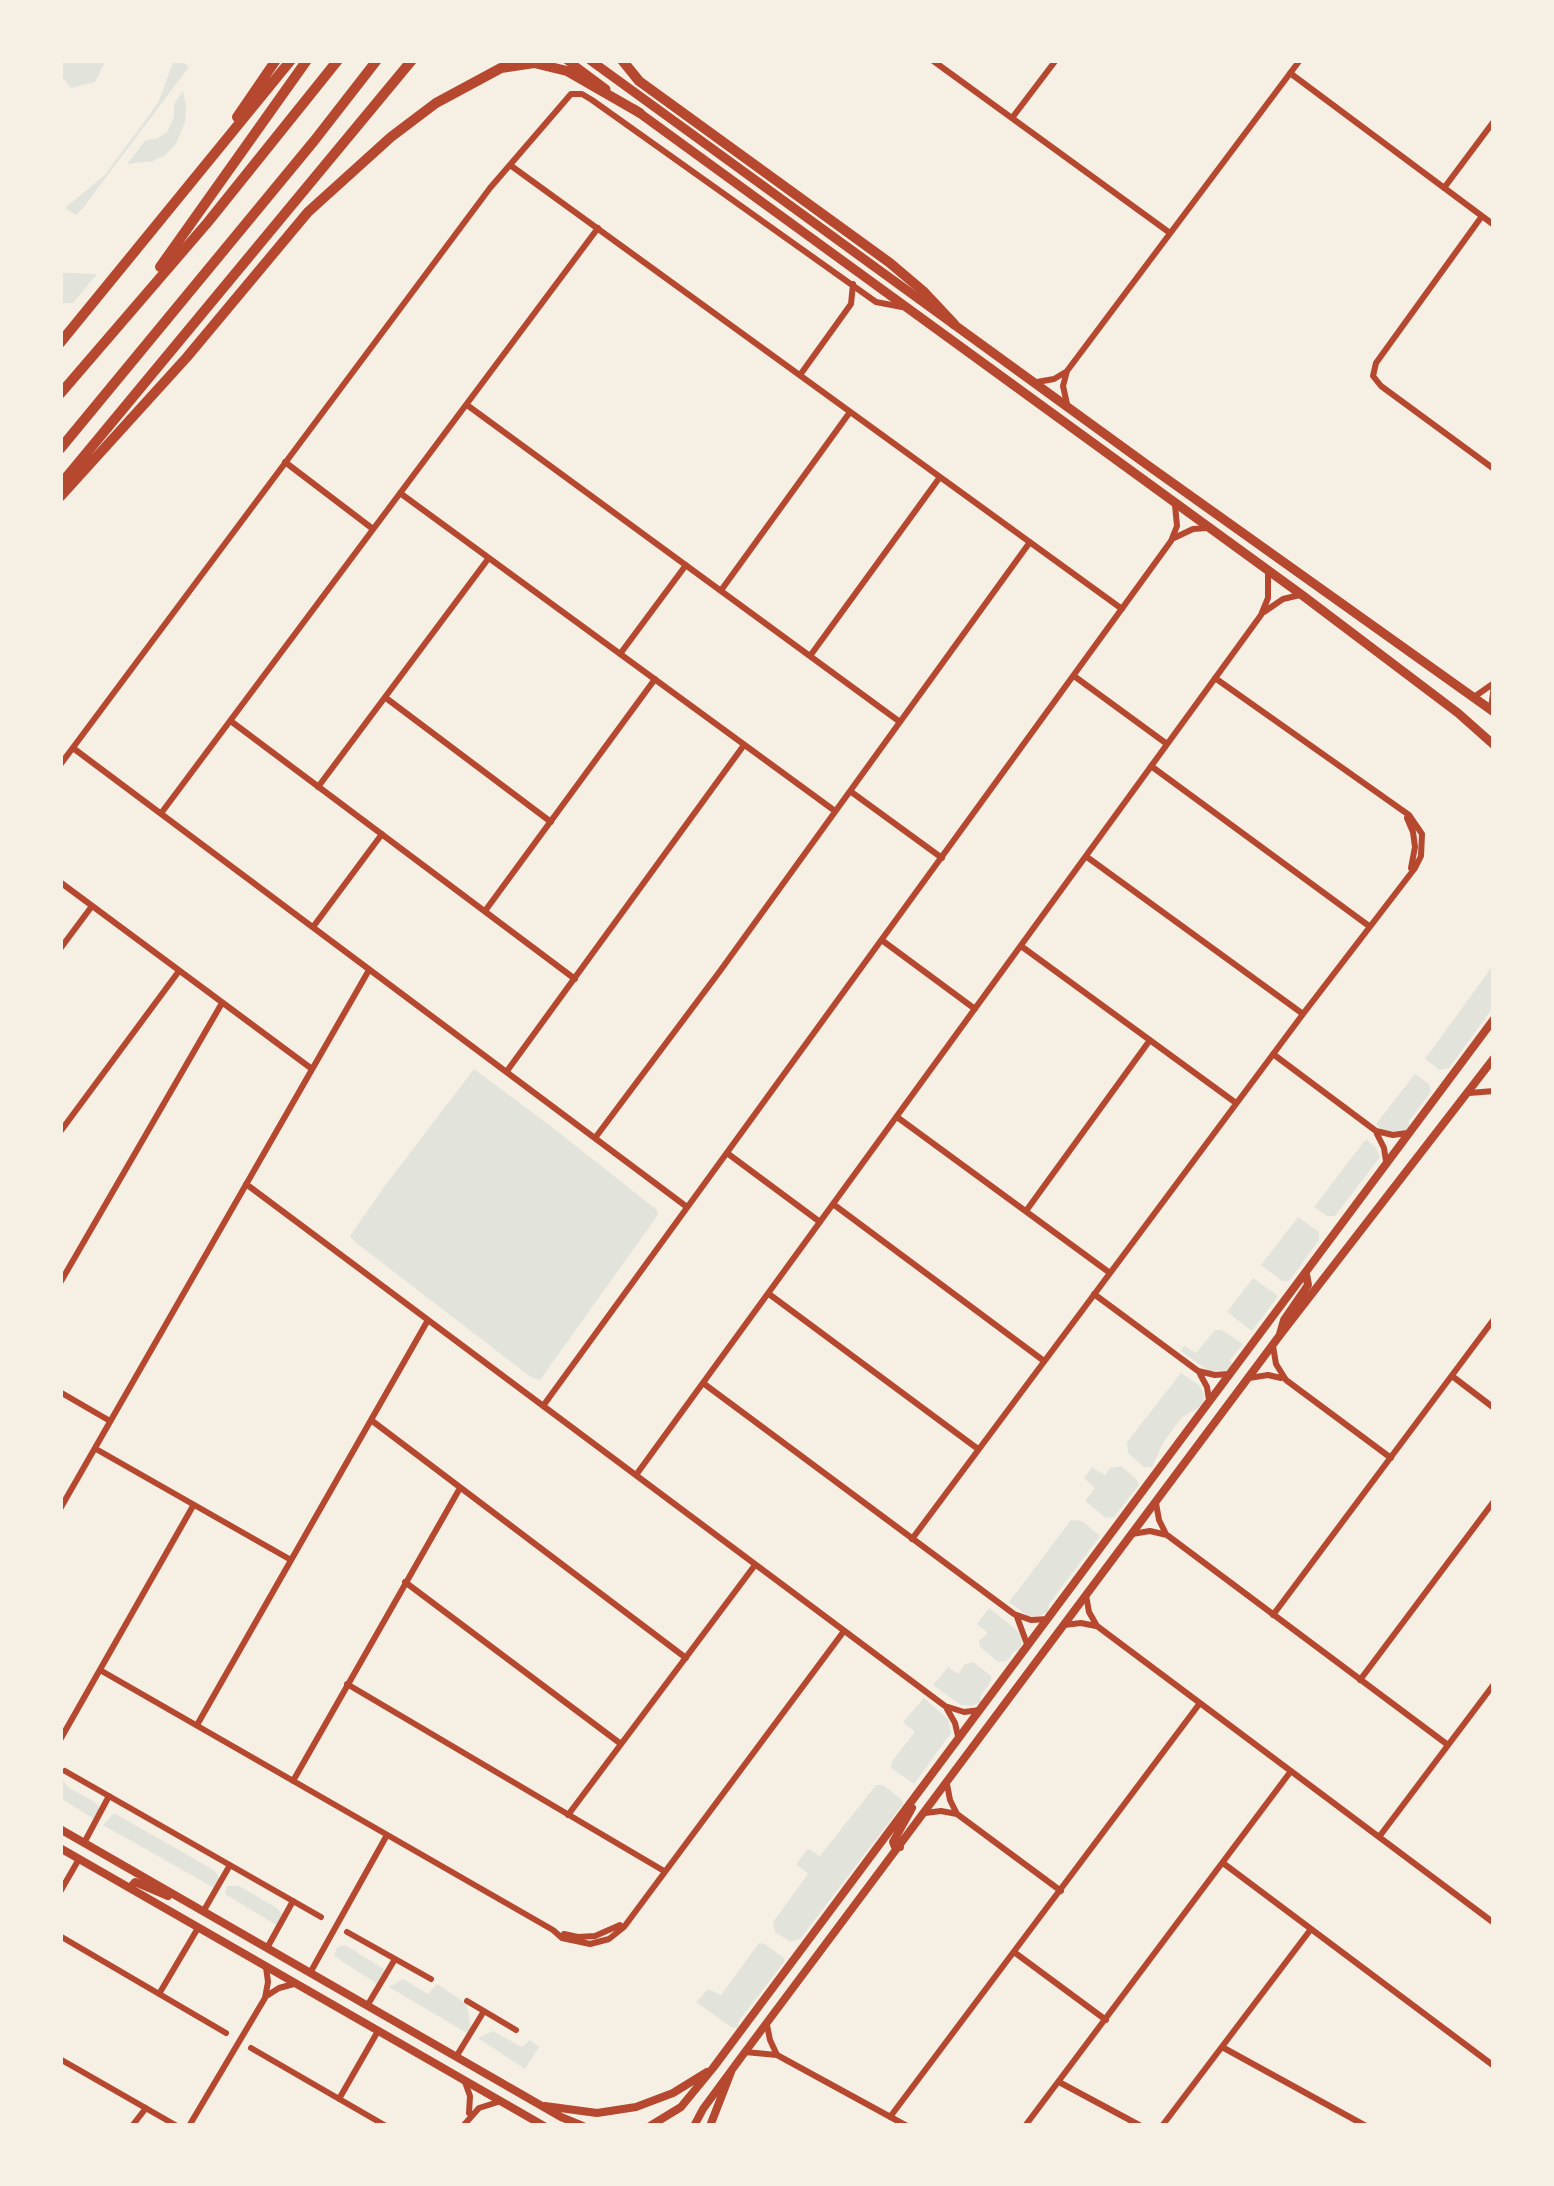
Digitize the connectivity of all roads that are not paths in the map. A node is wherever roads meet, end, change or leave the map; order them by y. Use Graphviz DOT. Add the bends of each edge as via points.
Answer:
graph roads {
  1 [pos="276,60"];
  2 [pos="291,60"];
  3 [pos="307,60"];
  4 [pos="338,60"];
  5 [pos="376,60"];
  6 [pos="412,60"];
  7 [pos="567,60"];
  8 [pos="590,60"];
  9 [pos="622,60"];
  10 [pos="932,60"];
  11 [pos="1055,60"];
  12 [pos="1300,60"];
  13 [pos="1290,73"];
  14 [pos="643,107"];
  15 [pos="1012,118"];
  16 [pos="1494,121"];
  17 [pos="232,131"];
  18 [pos="510,165"];
  19 [pos="1444,188"];
  20 [pos="1482,216"];
  21 [pos="1494,225"];
  22 [pos="598,228"];
  23 [pos="1169,233"];
  24 [pos="853,284"];
  25 [pos="870,297"];
  26 [pos="138,300"];
  27 [pos="851,304"];
  28 [pos="905,307"];
  29 [pos="954,323"];
  30 [pos="60,343"];
  31 [pos="1067,371"];
  32 [pos="800,375"];
  33 [pos="1032,381"];
  34 [pos="60,394"];
  35 [pos="466,405"];
  36 [pos="1069,407"];
  37 [pos="850,412"];
  38 [pos="60,449"];
  39 [pos="285,462"];
  40 [pos="1494,469"];
  41 [pos="940,477"];
  42 [pos="60,484"];
  43 [pos="400,493"];
  44 [pos="60,497"];
  45 [pos="1175,504"];
  46 [pos="1209,528"];
  47 [pos="373,529"];
  48 [pos="1171,541"];
  49 [pos="1030,542"];
  50 [pos="489,558"];
  51 [pos="686,565"];
  52 [pos="1268,570"];
  53 [pos="721,590"];
  54 [pos="1302,595"];
  55 [pos="1122,609"];
  56 [pos="1261,614"];
  57 [pos="620,654"];
  58 [pos="810,656"];
  59 [pos="1074,676"];
  60 [pos="1215,678"];
  61 [pos="655,680"];
  62 [pos="1494,684"];
  63 [pos="1474,697"];
  64 [pos="385,698"];
  65 [pos="1492,710"];
  66 [pos="231,721"];
  67 [pos="900,722"];
  68 [pos="1491,739"];
  69 [pos="1167,744"];
  70 [pos="744,745"];
  71 [pos="73,748"];
  72 [pos="60,765"];
  73 [pos="1151,766"];
  74 [pos="318,787"];
  75 [pos="850,790"];
  76 [pos="835,812"];
  77 [pos="162,813"];
  78 [pos="551,822"];
  79 [pos="382,834"];
  80 [pos="1086,856"];
  81 [pos="942,858"];
  82 [pos="60,882"];
  83 [pos="92,906"];
  84 [pos="485,911"];
  85 [pos="1369,926"];
  86 [pos="313,927"];
  87 [pos="883,941"];
  88 [pos="1021,946"];
  89 [pos="60,949"];
  90 [pos="369,970"];
  91 [pos="179,971"];
  92 [pos="575,979"];
  93 [pos="222,1003"];
  94 [pos="975,1009"];
  95 [pos="1303,1014"];
  96 [pos="1494,1019"];
  97 [pos="1150,1040"];
  98 [pos="1273,1054"];
  99 [pos="1494,1058"];
  100 [pos="312,1069"];
  101 [pos="507,1071"];
  102 [pos="1494,1091"];
  103 [pos="1465,1094"];
  104 [pos="1236,1103"];
  105 [pos="897,1117"];
  106 [pos="1376,1131"];
  107 [pos="60,1132"];
  108 [pos="1410,1132"];
  109 [pos="595,1138"];
  110 [pos="727,1153"];
  111 [pos="1386,1166"];
  112 [pos="246,1184"];
  113 [pos="833,1204"];
  114 [pos="688,1207"];
  115 [pos="1026,1211"];
  116 [pos="820,1222"];
  117 [pos="64,1267"];
  118 [pos="1110,1273"];
  119 [pos="1306,1274"];
  120 [pos="60,1283"];
  121 [pos="768,1293"];
  122 [pos="1094,1294"];
  123 [pos="1494,1319"];
  124 [pos="428,1320"];
  125 [pos="1280,1335"];
  126 [pos="1273,1346"];
  127 [pos="1044,1360"];
  128 [pos="1198,1370"];
  129 [pos="1232,1373"];
  130 [pos="1451,1376"];
  131 [pos="1249,1378"];
  132 [pos="1286,1380"];
  133 [pos="703,1383"];
  134 [pos="60,1392"];
  135 [pos="1209,1405"];
  136 [pos="543,1406"];
  137 [pos="1494,1408"];
  138 [pos="371,1420"];
  139 [pos="110,1421"];
  140 [pos="95,1449"];
  141 [pos="978,1449"];
  142 [pos="1391,1458"];
  143 [pos="636,1475"];
  144 [pos="460,1488"];
  145 [pos="1494,1501"];
  146 [pos="1156,1503"];
  147 [pos="193,1506"];
  148 [pos="60,1509"];
  149 [pos="1132,1534"];
  150 [pos="1167,1535"];
  151 [pos="912,1539"];
  152 [pos="291,1560"];
  153 [pos="755,1564"];
  154 [pos="405,1582"];
  155 [pos="1086,1595"];
  156 [pos="1015,1614"];
  157 [pos="1273,1615"];
  158 [pos="1048,1618"];
  159 [pos="1064,1625"];
  160 [pos="1097,1626"];
  161 [pos="844,1631"];
  162 [pos="1027,1647"];
  163 [pos="686,1658"];
  164 [pos="100,1670"];
  165 [pos="1360,1680"];
  166 [pos="347,1684"];
  167 [pos="1494,1684"];
  168 [pos="1200,1703"];
  169 [pos="945,1706"];
  170 [pos="981,1710"];
  171 [pos="197,1725"];
  172 [pos="60,1740"];
  173 [pos="958,1741"];
  174 [pos="621,1744"];
  175 [pos="1448,1745"];
  176 [pos="65,1771"];
  177 [pos="1291,1771"];
  178 [pos="293,1781"];
  179 [pos="947,1784"];
  180 [pos="109,1796"];
  181 [pos="914,1801"];
  182 [pos="925,1813"];
  183 [pos="957,1814"];
  184 [pos="568,1815"];
  185 [pos="60,1829"];
  186 [pos="387,1834"];
  187 [pos="1379,1837"];
  188 [pos="84,1843"];
  189 [pos="900,1847"];
  190 [pos="60,1848"];
  191 [pos="79,1859"];
  192 [pos="1222,1862"];
  193 [pos="230,1865"];
  194 [pos="664,1871"];
  195 [pos="130,1889"];
  196 [pos="1061,1891"];
  197 [pos="60,1892"];
  198 [pos="181,1899"];
  199 [pos="293,1901"];
  200 [pos="203,1912"];
  201 [pos="321,1917"];
  202 [pos="1494,1923"];
  203 [pos="198,1928"];
  204 [pos="1311,1929"];
  205 [pos="347,1932"];
  206 [pos="60,1936"];
  207 [pos="267,1948"];
  208 [pos="1014,1952"];
  209 [pos="395,1959"];
  210 [pos="266,1967"];
  211 [pos="310,1973"];
  212 [pos="431,1978"];
  213 [pos="294,1984"];
  214 [pos="334,1988"];
  215 [pos="159,1994"];
  216 [pos="265,1998"];
  217 [pos="466,2002"];
  218 [pos="368,2006"];
  219 [pos="484,2011"];
  220 [pos="1106,2020"];
  221 [pos="767,2024"];
  222 [pos="516,2030"];
  223 [pos="378,2031"];
  224 [pos="226,2033"];
  225 [pos="1222,2047"];
  226 [pos="251,2048"];
  227 [pos="745,2052"];
  228 [pos="777,2055"];
  229 [pos="456,2057"];
  230 [pos="60,2059"];
  231 [pos="1494,2066"];
  232 [pos="713,2068"];
  233 [pos="732,2070"];
  234 [pos="465,2081"];
  235 [pos="1059,2082"];
  236 [pos="339,2099"];
  237 [pos="501,2102"];
  238 [pos="542,2105"];
  239 [pos="146,2108"];
  240 [pos="524,2115"];
  241 [pos="890,2117"];
  242 [pos="465,2122"];
  243 [pos="132,2126"];
  244 [pos="177,2126"];
  245 [pos="189,2126"];
  246 [pos="386,2126"];
  247 [pos="534,2126"];
  248 [pos="544,2126"];
  249 [pos="583,2126"];
  250 [pos="650,2126"];
  251 [pos="694,2126"];
  252 [pos="710,2126"];
  253 [pos="907,2126"];
  254 [pos="1025,2126"];
  255 [pos="1141,2126"];
  256 [pos="1162,2126"];
  257 [pos="1366,2126"];
  1 -- 17 [label="highway"];
  2 -- 17 [label="highway"];
  3 -- 26 [label="highway"];
  4 -- 26 [label="highway"];
  5 -- 38 [label="highway"];
  6 -- 42 [label="highway"];
  7 -- 14 [label="main road"];
  8 -- 14 [label="main road"];
  9 -- 29 [label="highway" via="639,81 890,263"];
  10 -- 15 [label="street"];
  11 -- 15 [label="street"];
  12 -- 13 [label="street"];
  13 -- 19 [label="street"];
  13 -- 23 [label="street"];
  14 -- 28 [label="main road"];
  14 -- 29 [label="main road"];
  14 -- 44 [label="highway" via="534,63 501,68 436,103 308,212"];
  15 -- 23 [label="street"];
  16 -- 19 [label="street"];
  17 -- 30 [label="highway"];
  18 -- 22 [label="street"];
  18 -- 24 [label="street" via="563,100 581,94"];
  18 -- 39 [label="street"];
  19 -- 20 [label="street"];
  20 -- 21 [label="street"];
  20 -- 40 [label="street" via="1373,376"];
  22 -- 32 [label="street"];
  22 -- 35 [label="street"];
  23 -- 31 [label="street"];
  24 -- 25 [label="street"];
  24 -- 27 [label="street"];
  25 -- 27 [label="street"];
  25 -- 28 [label="street"];
  26 -- 34 [label="highway"];
  27 -- 32 [label="street"];
  28 -- 45 [label="main road"];
  29 -- 33 [label="main road"];
  31 -- 33 [label="street"];
  31 -- 36 [label="street"];
  32 -- 37 [label="street"];
  33 -- 36 [label="main road"];
  35 -- 43 [label="street"];
  35 -- 51 [label="street"];
  36 -- 63 [label="main road"];
  37 -- 41 [label="street"];
  37 -- 53 [label="street"];
  39 -- 47 [label="street"];
  39 -- 71 [label="street"];
  41 -- 49 [label="street"];
  41 -- 58 [label="street"];
  43 -- 47 [label="street"];
  43 -- 50 [label="street"];
  45 -- 46 [label="main road"];
  45 -- 48 [label="street"];
  46 -- 48 [label="street"];
  46 -- 52 [label="main road"];
  47 -- 66 [label="street"];
  48 -- 55 [label="street"];
  49 -- 55 [label="street"];
  49 -- 67 [label="street"];
  50 -- 57 [label="street"];
  50 -- 64 [label="street"];
  51 -- 53 [label="street"];
  51 -- 57 [label="street"];
  52 -- 54 [label="main road"];
  52 -- 56 [label="street"];
  53 -- 58 [label="street"];
  54 -- 56 [label="street"];
  54 -- 68 [label="main road"];
  55 -- 59 [label="street"];
  56 -- 60 [label="street"];
  57 -- 61 [label="street"];
  58 -- 67 [label="street"];
  59 -- 69 [label="street"];
  59 -- 81 [label="street"];
  60 -- 69 [label="street"];
  60 -- 85 [label="street" via="1414,821 1420,856"];
  61 -- 70 [label="street"];
  61 -- 78 [label="street"];
  62 -- 63 [label="street"];
  62 -- 65 [label="street"];
  63 -- 65 [label="main road"];
  64 -- 74 [label="street"];
  64 -- 78 [label="street"];
  66 -- 74 [label="street"];
  66 -- 77 [label="street"];
  67 -- 75 [label="street"];
  69 -- 73 [label="street"];
  70 -- 76 [label="street"];
  70 -- 92 [label="street"];
  71 -- 72 [label="street"];
  71 -- 77 [label="street"];
  73 -- 80 [label="street"];
  73 -- 85 [label="street"];
  74 -- 79 [label="street"];
  75 -- 76 [label="street"];
  75 -- 81 [label="street"];
  76 -- 109 [label="street"];
  77 -- 86 [label="street"];
  78 -- 84 [label="street"];
  79 -- 84 [label="street"];
  79 -- 86 [label="street"];
  80 -- 88 [label="street"];
  80 -- 95 [label="street"];
  81 -- 87 [label="street"];
  82 -- 83 [label="street"];
  83 -- 89 [label="street"];
  83 -- 91 [label="street"];
  84 -- 92 [label="street"];
  85 -- 95 [label="street"];
  86 -- 90 [label="street"];
  87 -- 94 [label="street"];
  87 -- 110 [label="street"];
  88 -- 94 [label="street"];
  88 -- 97 [label="street"];
  90 -- 100 [label="street"];
  90 -- 101 [label="street"];
  91 -- 93 [label="street"];
  91 -- 107 [label="street"];
  92 -- 101 [label="street"];
  93 -- 100 [label="street"];
  93 -- 117 [label="street"];
  94 -- 105 [label="street"];
  95 -- 98 [label="street"];
  96 -- 108 [label="main road"];
  97 -- 104 [label="street"];
  97 -- 115 [label="street"];
  98 -- 104 [label="street"];
  98 -- 106 [label="street"];
  99 -- 103 [label="main road"];
  100 -- 112 [label="street"];
  101 -- 109 [label="street"];
  102 -- 103 [label="street"];
  103 -- 125 [label="main road"];
  104 -- 118 [label="street"];
  105 -- 113 [label="street"];
  105 -- 115 [label="street"];
  106 -- 108 [label="street"];
  106 -- 111 [label="street"];
  108 -- 111 [label="main road"];
  109 -- 114 [label="street"];
  110 -- 114 [label="street"];
  110 -- 116 [label="street"];
  111 -- 119 [label="main road"];
  112 -- 124 [label="street"];
  112 -- 139 [label="street"];
  113 -- 116 [label="street"];
  113 -- 127 [label="street"];
  114 -- 136 [label="street"];
  115 -- 118 [label="street"];
  116 -- 121 [label="street"];
  117 -- 120 [label="street"];
  118 -- 122 [label="street"];
  119 -- 125 [label="main road" via="1308,1285"];
  119 -- 129 [label="main road"];
  121 -- 133 [label="street"];
  121 -- 141 [label="street"];
  122 -- 127 [label="street"];
  122 -- 128 [label="street"];
  123 -- 130 [label="street"];
  124 -- 136 [label="street"];
  124 -- 138 [label="street"];
  125 -- 126 [label="main road"];
  126 -- 131 [label="main road"];
  126 -- 132 [label="street"];
  127 -- 141 [label="street"];
  128 -- 129 [label="street"];
  128 -- 135 [label="street"];
  129 -- 135 [label="main road"];
  130 -- 137 [label="street"];
  130 -- 142 [label="street"];
  131 -- 132 [label="street"];
  131 -- 146 [label="main road"];
  132 -- 142 [label="street"];
  133 -- 143 [label="street"];
  133 -- 151 [label="street"];
  134 -- 139 [label="street"];
  135 -- 158 [label="main road"];
  136 -- 143 [label="street"];
  138 -- 144 [label="street"];
  138 -- 152 [label="street"];
  139 -- 140 [label="street"];
  140 -- 147 [label="street"];
  140 -- 148 [label="street"];
  141 -- 151 [label="street"];
  142 -- 157 [label="street"];
  143 -- 153 [label="street"];
  144 -- 154 [label="street"];
  144 -- 163 [label="street"];
  145 -- 165 [label="street"];
  146 -- 149 [label="main road"];
  146 -- 150 [label="street"];
  147 -- 152 [label="street"];
  147 -- 164 [label="street"];
  149 -- 150 [label="street"];
  149 -- 155 [label="main road"];
  150 -- 157 [label="street"];
  151 -- 156 [label="street"];
  152 -- 171 [label="street"];
  153 -- 161 [label="street"];
  153 -- 163 [label="street"];
  154 -- 166 [label="street"];
  154 -- 174 [label="street"];
  155 -- 159 [label="main road"];
  155 -- 160 [label="street"];
  156 -- 158 [label="street"];
  156 -- 162 [label="street"];
  157 -- 165 [label="street"];
  158 -- 162 [label="main road"];
  159 -- 160 [label="street"];
  159 -- 179 [label="main road"];
  160 -- 168 [label="street"];
  161 -- 169 [label="street"];
  161 -- 194 [label="street"];
  162 -- 170 [label="main road"];
  163 -- 174 [label="street"];
  164 -- 171 [label="street"];
  164 -- 172 [label="street"];
  165 -- 175 [label="street"];
  166 -- 178 [label="street"];
  166 -- 184 [label="street"];
  167 -- 175 [label="street"];
  168 -- 177 [label="street"];
  168 -- 196 [label="street"];
  169 -- 170 [label="street"];
  169 -- 173 [label="street"];
  170 -- 173 [label="main road"];
  171 -- 178 [label="street"];
  173 -- 181 [label="main road"];
  174 -- 184 [label="street"];
  175 -- 187 [label="street"];
  176 -- 180 [label="street"];
  177 -- 187 [label="street"];
  177 -- 192 [label="street"];
  178 -- 186 [label="street"];
  179 -- 182 [label="main road"];
  179 -- 183 [label="street"];
  180 -- 188 [label="street"];
  180 -- 193 [label="street"];
  181 -- 189 [label="main road" via="893,1842"];
  181 -- 232 [label="main road"];
  182 -- 183 [label="street"];
  182 -- 189 [label="main road"];
  183 -- 196 [label="street"];
  184 -- 194 [label="street"];
  185 -- 188 [label="main road"];
  186 -- 194 [label="street" via="571,1942 617,1934"];
  186 -- 211 [label="street"];
  187 -- 202 [label="street"];
  188 -- 198 [label="main road"];
  189 -- 221 [label="main road"];
  190 -- 191 [label="main road"];
  191 -- 195 [label="main road"];
  191 -- 197 [label="street"];
  192 -- 204 [label="street"];
  192 -- 220 [label="street"];
  193 -- 199 [label="street"];
  193 -- 200 [label="street"];
  195 -- 198 [label="main road" via="135,1882"];
  195 -- 203 [label="main road"];
  196 -- 208 [label="street"];
  198 -- 200 [label="main road"];
  199 -- 201 [label="street"];
  199 -- 207 [label="street"];
  200 -- 207 [label="main road"];
  203 -- 210 [label="main road"];
  203 -- 215 [label="street"];
  204 -- 225 [label="street"];
  204 -- 231 [label="street"];
  205 -- 209 [label="street"];
  206 -- 215 [label="street"];
  207 -- 211 [label="main road"];
  208 -- 220 [label="street"];
  208 -- 241 [label="street"];
  209 -- 212 [label="street"];
  209 -- 218 [label="street"];
  210 -- 213 [label="main road"];
  210 -- 216 [label="street"];
  211 -- 214 [label="main road"];
  213 -- 214 [label="main road" via="326,1994"];
  213 -- 216 [label="street"];
  213 -- 223 [label="main road"];
  214 -- 218 [label="main road"];
  215 -- 224 [label="street"];
  216 -- 245 [label="street"];
  217 -- 219 [label="street"];
  218 -- 229 [label="main road"];
  219 -- 222 [label="street"];
  219 -- 229 [label="street"];
  220 -- 235 [label="street"];
  221 -- 227 [label="main road"];
  221 -- 228 [label="street"];
  223 -- 234 [label="main road"];
  223 -- 236 [label="street"];
  225 -- 256 [label="street"];
  225 -- 257 [label="street"];
  226 -- 236 [label="street"];
  227 -- 228 [label="street"];
  227 -- 233 [label="main road"];
  228 -- 241 [label="street"];
  229 -- 238 [label="main road"];
  230 -- 239 [label="street"];
  232 -- 238 [label="main road" via="636,2108 597,2113"];
  232 -- 250 [label="main road" via="681,2107"];
  233 -- 251 [label="main road"];
  233 -- 252 [label="main road"];
  234 -- 237 [label="main road"];
  234 -- 242 [label="street"];
  235 -- 254 [label="street"];
  235 -- 255 [label="street"];
  236 -- 246 [label="street"];
  237 -- 240 [label="main road"];
  237 -- 242 [label="street"];
  238 -- 249 [label="main road"];
  239 -- 243 [label="street"];
  239 -- 244 [label="street"];
  240 -- 247 [label="main road"];
  240 -- 248 [label="main road"];
  241 -- 253 [label="street"];
}
